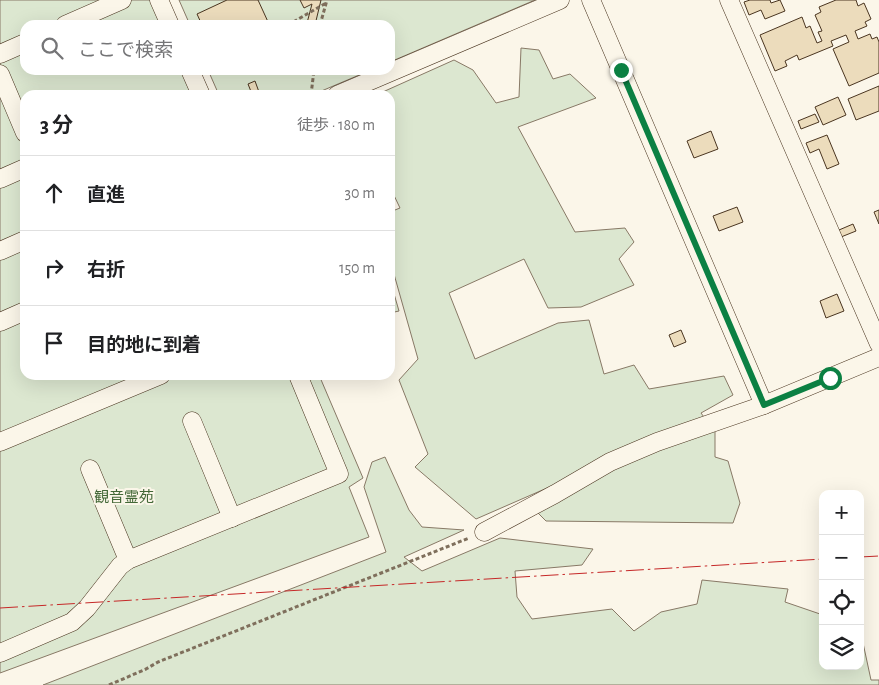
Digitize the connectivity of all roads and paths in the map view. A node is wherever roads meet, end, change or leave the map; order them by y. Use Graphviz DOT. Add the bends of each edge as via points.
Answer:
graph roads {
  1 [pos="122,0"];
  2 [pos="159,0"];
  3 [pos="560,0"];
  4 [pos="591,0"];
  5 [pos="728,0"];
  6 [pos="327,1"];
  7 [pos="76,20"];
  8 [pos="168,20"];
  9 [pos="296,20"];
  10 [pos="321,20"];
  11 [pos="20,45"];
  12 [pos="0,54"];
  13 [pos="395,71"];
  14 [pos="0,74"];
  15 [pos="192,75"];
  16 [pos="313,75"];
  17 [pos="385,75"];
  18 [pos="197,90"];
  19 [pos="312,90"];
  20 [pos="350,90"];
  21 [pos="20,121"];
  22 [pos="20,170"];
  23 [pos="0,179"];
  24 [pos="20,242"];
  25 [pos="0,251"];
  26 [pos="20,314"];
  27 [pos="0,322"];
  28 [pos="879,344"];
  29 [pos="879,357"];
  30 [pos="149,380"];
  31 [pos="300,380"];
  32 [pos="764,405"];
  33 [pos="192,421"];
  34 [pos="0,442"];
  35 [pos="90,468"];
  36 [pos="232,518"];
  37 [pos="484,532"];
  38 [pos="128,560"];
  39 [pos="0,653"];
  40 [pos="109,685"];
  1 -- 7 [label="street"];
  2 -- 8 [label="street"];
  3 -- 13 [label="street"];
  4 -- 32 [label="street"];
  5 -- 28 [label="street"];
  6 -- 9 [label="path"];
  6 -- 10 [label="path"];
  11 -- 12 [label="street"];
  14 -- 21 [label="street"];
  15 -- 18 [label="street"];
  16 -- 19 [label="path"];
  17 -- 20 [label="street"];
  22 -- 23 [label="street"];
  24 -- 25 [label="street"];
  26 -- 27 [label="street"];
  29 -- 32 [label="street"];
  30 -- 34 [label="street"];
  31 -- 36 [label="street" via="339,474"];
  32 -- 37 [label="street" via="610,462"];
  33 -- 36 [label="street"];
  35 -- 38 [label="street"];
  36 -- 38 [label="street"];
  37 -- 40 [label="path" via="158,662"];
  38 -- 39 [label="street" via="72,622"];
}
